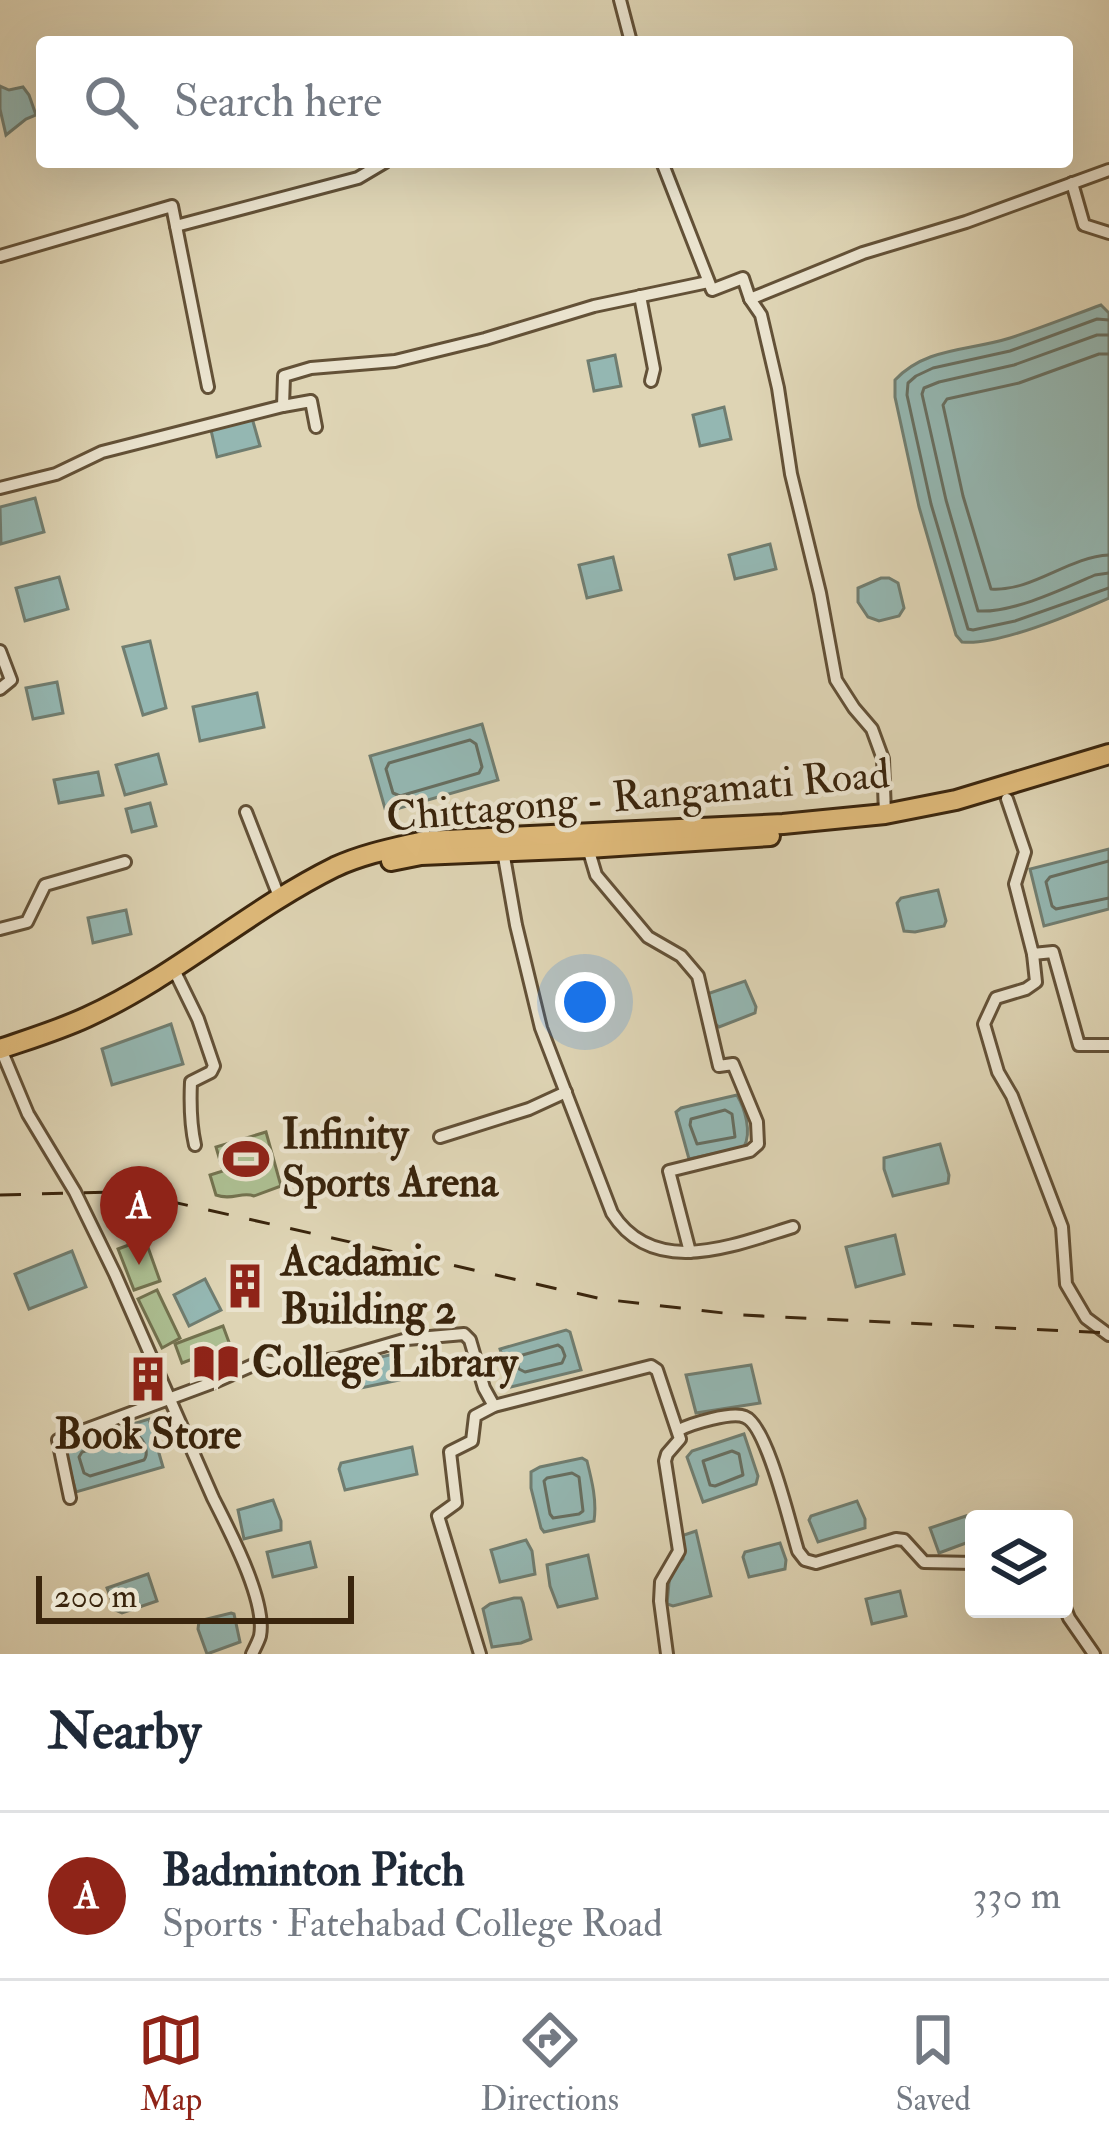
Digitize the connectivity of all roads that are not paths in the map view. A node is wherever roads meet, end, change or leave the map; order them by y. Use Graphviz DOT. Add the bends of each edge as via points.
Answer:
graph roads {
  1 [pos="620,0"];
  2 [pos="629,36"];
  3 [pos="375,168"];
  4 [pos="664,168"];
  5 [pos="1109,170"];
  6 [pos="1072,182"];
  7 [pos="176,226"];
  8 [pos="1109,232"];
  9 [pos="0,256"];
  10 [pos="708,282"];
  11 [pos="640,296"];
  12 [pos="750,299"];
  13 [pos="651,381"];
  14 [pos="208,387"];
  15 [pos="283,406"];
  16 [pos="316,427"];
  17 [pos="0,488"];
  18 [pos="0,652"];
  19 [pos="0,689"];
  20 [pos="1109,754"];
  21 [pos="1109,767"];
  22 [pos="1007,799"];
  23 [pos="246,812"];
  24 [pos="885,814"];
  25 [pos="502,843"];
  26 [pos="588,848"];
  27 [pos="374,859"];
  28 [pos="125,862"];
  29 [pos="280,898"];
  30 [pos="0,929"];
  31 [pos="1033,954"];
  32 [pos="177,976"];
  33 [pos="1109,1045"];
  34 [pos="1,1053"];
  35 [pos="566,1091"];
  36 [pos="440,1137"];
  37 [pos="195,1145"];
  38 [pos="793,1227"];
  39 [pos="691,1252"];
  40 [pos="1109,1335"];
  41 [pos="171,1398"];
  42 [pos="494,1406"];
  43 [pos="679,1430"];
  44 [pos="70,1498"];
  45 [pos="965,1563"];
  46 [pos="1069,1618"];
  47 [pos="252,1654"];
  48 [pos="480,1654"];
  49 [pos="668,1654"];
  50 [pos="1094,1654"];
  1 -- 2 [label="street"];
  3 -- 7 [label="street"];
  4 -- 10 [label="street"];
  5 -- 6 [label="street"];
  6 -- 8 [label="street" via="1084,225"];
  6 -- 12 [label="street"];
  7 -- 9 [label="street" via="172,206"];
  7 -- 14 [label="street"];
  10 -- 11 [label="street"];
  10 -- 12 [label="street" via="712,290 743,278"];
  11 -- 13 [label="street"];
  11 -- 15 [label="street" via="395,361 284,376"];
  12 -- 24 [label="street" via="778,388 836,680 883,759"];
  15 -- 16 [label="street" via="310,401"];
  15 -- 17 [label="street" via="102,452"];
  18 -- 19 [label="street" via="11,680"];
  20 -- 24 [label="highway, Chittagong - Rangamati Road"];
  21 -- 22 [label="highway, Chittagong - Rangamati Road"];
  22 -- 26 [label="highway, Chittagong - Rangamati Road" via="898,823"];
  22 -- 31 [label="street" via="1025,852 1015,884"];
  23 -- 29 [label="street"];
  24 -- 25 [label="highway, Chittagong - Rangamati Road"];
  25 -- 26 [label="highway, Chittagong - Rangamati Road"];
  25 -- 27 [label="highway, Chittagong - Rangamati Road"];
  25 -- 35 [label="street" via="541,1028"];
  26 -- 39 [label="street" via="596,875 648,937 698,976 719,1066 733,1064 757,1122 758,1144 750,1151 669,1171"];
  27 -- 29 [label="highway, Chittagong - Rangamati Road" via="334,868"];
  27 -- 32 [label="highway, Chittagong - Rangamati Road"];
  28 -- 30 [label="street" via="45,885 27,922"];
  29 -- 34 [label="highway, Chittagong - Rangamati Road" via="137,990"];
  31 -- 33 [label="street" via="1053,952 1079,1045"];
  31 -- 40 [label="street" via="1036,982 996,998 984,1024 1062,1227 1066,1284 1086,1318"];
  32 -- 34 [label="highway, Chittagong - Rangamati Road" via="91,1028"];
  32 -- 37 [label="street" via="214,1066 191,1082"];
  34 -- 41 [label="street"];
  35 -- 36 [label="street"];
  35 -- 39 [label="street" via="621,1228 660,1250"];
  38 -- 39 [label="street"];
  41 -- 42 [label="street" via="262,1361 338,1359 407,1339 464,1334"];
  41 -- 44 [label="street" via="58,1440"];
  41 -- 47 [label="street" via="259,1608"];
  42 -- 43 [label="street" via="651,1366"];
  42 -- 48 [label="street" via="475,1416 472,1441 450,1452 456,1503 438,1516"];
  43 -- 45 [label="street" via="734,1416 756,1426 805,1561 896,1539 924,1562"];
  43 -- 49 [label="street" via="665,1461 679,1552 661,1582"];
  46 -- 50 [label="street"];
}
